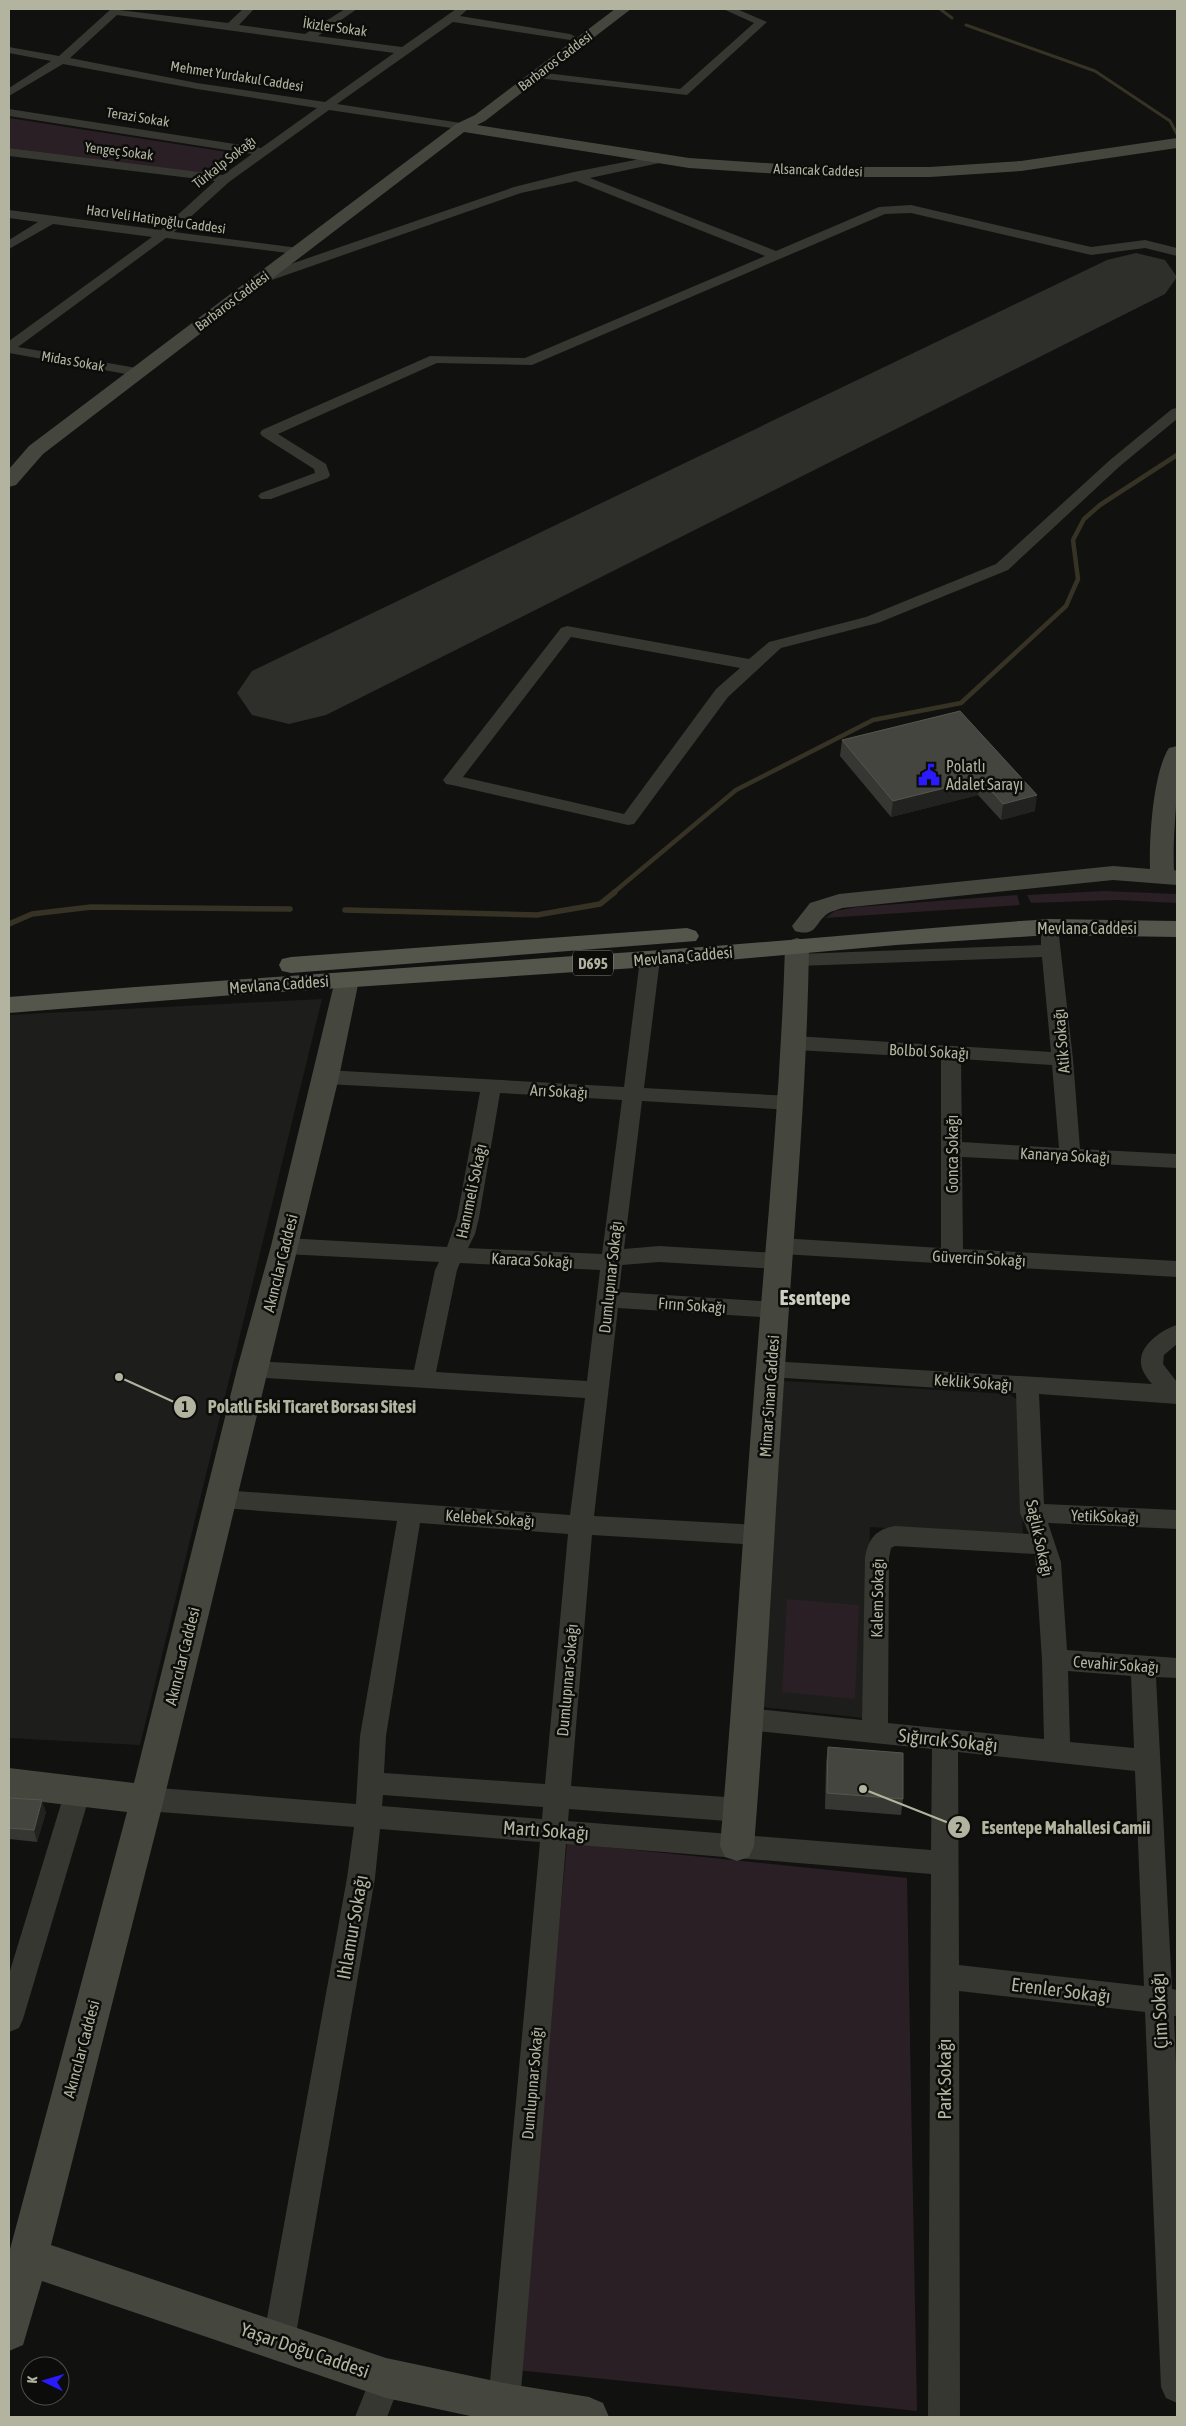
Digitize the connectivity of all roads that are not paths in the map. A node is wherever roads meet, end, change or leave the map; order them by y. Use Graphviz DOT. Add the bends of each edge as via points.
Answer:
graph roads {
  1 [pos="249,9"];
  2 [pos="352,9"];
  3 [pos="464,9"];
  4 [pos="607,9"];
  5 [pos="624,9"];
  6 [pos="728,9"];
  7 [pos="116,10"];
  8 [pos="451,18"];
  9 [pos="230,27"];
  10 [pos="307,38"];
  11 [pos="570,38"];
  12 [pos="9,50"];
  13 [pos="403,51"];
  14 [pos="61,60"];
  15 [pos="537,75"];
  16 [pos="9,92"];
  17 [pos="326,106"];
  18 [pos="9,112"];
  19 [pos="461,126"];
  20 [pos="1177,143"];
  21 [pos="9,152"];
  22 [pos="263,152"];
  23 [pos="660,159"];
  24 [pos="574,176"];
  25 [pos="225,179"];
  26 [pos="9,214"];
  27 [pos="50,220"];
  28 [pos="163,236"];
  29 [pos="9,245"];
  30 [pos="299,252"];
  31 [pos="1177,252"];
  32 [pos="778,256"];
  33 [pos="261,279"];
  34 [pos="9,348"];
  35 [pos="447,360"];
  36 [pos="527,362"];
  37 [pos="137,372"];
  38 [pos="1177,412"];
  39 [pos="9,480"];
  40 [pos="266,496"];
  41 [pos="753,665"];
  42 [pos="1177,753"];
  43 [pos="1169,877"];
  44 [pos="1177,912"];
  45 [pos="1177,929"];
  46 [pos="1050,939"];
  47 [pos="800,944"];
  48 [pos="650,959"];
  49 [pos="347,980"];
  50 [pos="10,1003"];
  51 [pos="795,1043"];
  52 [pos="951,1052"];
  53 [pos="1063,1059"];
  54 [pos="326,1077"];
  55 [pos="491,1087"];
  56 [pos="633,1094"];
  57 [pos="791,1104"];
  58 [pos="952,1149"];
  59 [pos="1070,1155"];
  60 [pos="1177,1161"];
  61 [pos="285,1246"];
  62 [pos="780,1253"];
  63 [pos="453,1256"];
  64 [pos="952,1256"];
  65 [pos="612,1261"];
  66 [pos="1177,1269"];
  67 [pos="608,1299"];
  68 [pos="776,1310"];
  69 [pos="1177,1333"];
  70 [pos="252,1369"];
  71 [pos="770,1369"];
  72 [pos="423,1380"];
  73 [pos="1027,1385"];
  74 [pos="598,1390"];
  75 [pos="1177,1395"];
  76 [pos="222,1499"];
  77 [pos="410,1512"];
  78 [pos="1032,1513"];
  79 [pos="1177,1519"];
  80 [pos="581,1525"];
  81 [pos="759,1535"];
  82 [pos="1045,1545"];
  83 [pos="1055,1660"];
  84 [pos="1142,1666"];
  85 [pos="1177,1668"];
  86 [pos="748,1719"];
  87 [pos="875,1732"];
  88 [pos="945,1740"];
  89 [pos="1057,1752"];
  90 [pos="1147,1761"];
  91 [pos="9,1783"];
  92 [pos="370,1784"];
  93 [pos="78,1791"];
  94 [pos="556,1798"];
  95 [pos="146,1799"];
  96 [pos="740,1810"];
  97 [pos="368,1818"];
  98 [pos="554,1831"];
  99 [pos="737,1846"];
  100 [pos="944,1863"];
  101 [pos="944,1976"];
  102 [pos="1168,2002"];
  103 [pos="9,2019"];
  104 [pos="27,2256"];
  105 [pos="9,2331"];
  106 [pos="279,2340"];
  107 [pos="386,2378"];
  108 [pos="1177,2387"];
  109 [pos="504,2403"];
  110 [pos="372,2417"];
  111 [pos="589,2417"];
  112 [pos="944,2417"];
  1 -- 9 [label="street"];
  2 -- 10 [label="street"];
  3 -- 8 [label="street, Türkalp Sokağı"];
  4 -- 11 [label="street, Barbaros Caddesi"];
  5 -- 15 [label="street, Barbaros Caddesi"];
  6 -- 15 [label="street" via="762,22 683,93"];
  7 -- 9 [label="street, İkizler Sokak"];
  7 -- 14 [label="street"];
  8 -- 11 [label="street"];
  8 -- 13 [label="street, Türkalp Sokağı"];
  9 -- 10 [label="street, İkizler Sokak"];
  10 -- 13 [label="street, İkizler Sokak"];
  11 -- 19 [label="street, Barbaros Caddesi" via="470,113"];
  12 -- 14 [label="street, Mehmet Yurdakul Caddesi"];
  13 -- 17 [label="street, Türkalp Sokağı"];
  14 -- 16 [label="street"];
  14 -- 17 [label="street, Mehmet Yurdakul Caddesi"];
  15 -- 19 [label="street, Barbaros Caddesi" via="480,118"];
  17 -- 19 [label="street, Mehmet Yurdakul Caddesi"];
  17 -- 22 [label="street, Türkalp Sokağı"];
  18 -- 22 [label="street, Terazi Sokak"];
  19 -- 23 [label="street, Alsancak Caddesi"];
  19 -- 30 [label="street, Barbaros Caddesi"];
  20 -- 23 [label="street, Alsancak Caddesi" via="1051,163 930,172 801,170"];
  21 -- 25 [label="street, Yengeç Sokak"];
  22 -- 25 [label="street, Türkalp Sokağı"];
  23 -- 24 [label="street"];
  24 -- 32 [label="street"];
  24 -- 33 [label="street" via="518,190"];
  25 -- 28 [label="street, Türkalp Sokağı"];
  26 -- 27 [label="street, Hacı Veli Hatipoğlu Caddesi"];
  27 -- 28 [label="street, Hacı Veli Hatipoğlu Caddesi"];
  27 -- 29 [label="street"];
  28 -- 30 [label="street, Hacı Veli Hatipoğlu Caddesi"];
  28 -- 34 [label="street, Türkalp Sokağı"];
  30 -- 33 [label="street, Barbaros Caddesi"];
  31 -- 32 [label="street" via="1145,244 1091,251 911,209 883,210"];
  32 -- 36 [label="street"];
  33 -- 37 [label="street, Barbaros Caddesi"];
  34 -- 37 [label="street, Midas Sokak"];
  35 -- 36 [label="street"];
  36 -- 40 [label="street" via="435,359 267,433 321,467 323,475"];
  37 -- 39 [label="street, Barbaros Caddesi" via="36,450"];
  38 -- 41 [label="street" via="1115,463 1002,567 872,620 775,645"];
  41 -- 41 [label="street" via="722,694 628,820 452,780 567,631"];
  42 -- 43 [label="street" via="1162,820 1160,846"];
  43 -- 47 [label="street" via="1113,872 839,901 819,908"];
  44 -- 47 [label="main road, Mevlana Caddesi / D695" via="1071,910"];
  45 -- 46 [label="main road, Mevlana Caddesi / D695"];
  46 -- 47 [label="main road, Mevlana Caddesi / D695"];
  46 -- 53 [label="street, Atik Sokağı"];
  47 -- 48 [label="main road, Mevlana Caddesi / D695"];
  47 -- 50 [label="main road, Mevlana Caddesi / D695"];
  47 -- 51 [label="street, Mimar Sinan Caddesi"];
  48 -- 49 [label="main road, Mevlana Caddesi / D695"];
  48 -- 56 [label="street, Dumlupınar Sokağı"];
  49 -- 50 [label="main road, Mevlana Caddesi / D695"];
  49 -- 54 [label="street, Akıncılar Caddesi"];
  51 -- 52 [label="street, Bolbol Sokağı"];
  51 -- 57 [label="street, Mimar Sinan Caddesi"];
  52 -- 53 [label="street, Bolbol Sokağı"];
  52 -- 58 [label="street, Gonca Sokağı"];
  53 -- 59 [label="street, Atik Sokağı"];
  54 -- 55 [label="street, Arı Sokağı"];
  54 -- 61 [label="street, Akıncılar Caddesi"];
  55 -- 56 [label="street, Arı Sokağı"];
  55 -- 63 [label="street, Hanımeli Sokağı" via="468,1218"];
  56 -- 57 [label="street, Arı Sokağı"];
  56 -- 65 [label="street, Dumlupınar Sokağı"];
  57 -- 62 [label="street, Mimar Sinan Caddesi"];
  58 -- 59 [label="street, Kanarya Sokağı"];
  58 -- 64 [label="street, Gonca Sokağı"];
  59 -- 60 [label="street, Kanarya Sokağı"];
  61 -- 63 [label="street, Karaca Sokağı"];
  61 -- 70 [label="street, Akıncılar Caddesi"];
  62 -- 64 [label="street, Güvercin Sokağı"];
  62 -- 65 [label="street, Karaca Sokağı" via="659,1254"];
  62 -- 68 [label="street, Mimar Sinan Caddesi"];
  63 -- 65 [label="street, Karaca Sokağı" via="596,1263"];
  63 -- 72 [label="street, Hanımeli Sokağı" via="442,1288"];
  64 -- 66 [label="street, Güvercin Sokağı"];
  65 -- 67 [label="street, Dumlupınar Sokağı"];
  67 -- 68 [label="street, Fırın Sokağı"];
  67 -- 74 [label="street, Dumlupınar Sokağı"];
  68 -- 71 [label="street, Mimar Sinan Caddesi"];
  69 -- 75 [label="street" via="1160,1346 1152,1364 1154,1373"];
  70 -- 72 [label="street"];
  70 -- 76 [label="street, Akıncılar Caddesi"];
  71 -- 73 [label="street, Keklik Sokağı"];
  71 -- 81 [label="street, Mimar Sinan Caddesi"];
  72 -- 74 [label="street"];
  73 -- 75 [label="street, Keklik Sokağı"];
  73 -- 78 [label="street, Sağlık Sokağı"];
  74 -- 80 [label="street, Dumlupınar Sokağı"];
  76 -- 77 [label="street, Kelebek Sokağı"];
  76 -- 95 [label="street, Akıncılar Caddesi"];
  77 -- 80 [label="street, Kelebek Sokağı"];
  77 -- 92 [label="street, Ihlamur Sokağı" via="373,1736"];
  78 -- 79 [label="street, YetikSokağı"];
  78 -- 82 [label="street, Sağlık Sokağı"];
  80 -- 81 [label="street, Kelebek Sokağı"];
  80 -- 94 [label="street, Dumlupınar Sokağı"];
  81 -- 86 [label="street, Mimar Sinan Caddesi"];
  82 -- 83 [label="street, Sağlık Sokağı" via="1049,1562"];
  82 -- 87 [label="street, Kalem Sokağı" via="895,1536 886,1536 881,1541 877,1558"];
  83 -- 84 [label="street, Cevahir Sokağı"];
  83 -- 89 [label="street, Sağlık Sokağı"];
  84 -- 85 [label="street, Cevahir Sokağı"];
  84 -- 90 [label="street, Çim Sokağı"];
  86 -- 87 [label="street, Sığırcık Sokağı"];
  86 -- 96 [label="street, Mimar Sinan Caddesi"];
  87 -- 88 [label="street, Sığırcık Sokağı"];
  88 -- 89 [label="street, Sığırcık Sokağı"];
  88 -- 100 [label="street, Park Sokağı"];
  89 -- 90 [label="street, Sığırcık Sokağı"];
  90 -- 102 [label="street, Çim Sokağı"];
  91 -- 93 [label="street"];
  92 -- 94 [label="street, Martı Sokağı"];
  92 -- 97 [label="street, Ihlamur Sokağı"];
  93 -- 95 [label="street"];
  93 -- 103 [label="street"];
  94 -- 96 [label="street, Martı Sokağı"];
  94 -- 98 [label="street, Dumlupınar Sokağı"];
  95 -- 97 [label="street, Martı Sokağı"];
  95 -- 104 [label="street, Akıncılar Caddesi"];
  96 -- 99 [label="street, Mimar Sinan Caddesi"];
  97 -- 98 [label="street, Martı Sokağı"];
  97 -- 106 [label="street, Ihlamur Sokağı" via="361,1878"];
  98 -- 99 [label="street, Martı Sokağı"];
  98 -- 109 [label="street, Dumlupınar Sokağı"];
  99 -- 100 [label="street, Martı Sokağı"];
  100 -- 101 [label="street, Park Sokağı"];
  101 -- 102 [label="street, Erenler Sokağı"];
  101 -- 112 [label="street, Park Sokağı"];
  102 -- 108 [label="street, Çim Sokağı"];
  104 -- 105 [label="street, Akıncılar Caddesi"];
  104 -- 106 [label="street, Yaşar Doğu Caddesi"];
  106 -- 107 [label="street, Yaşar Doğu Caddesi"];
  107 -- 109 [label="street, Yaşar Doğu Caddesi"];
  107 -- 110 [label="street"];
  109 -- 111 [label="street, Yaşar Doğu Caddesi"];
}
